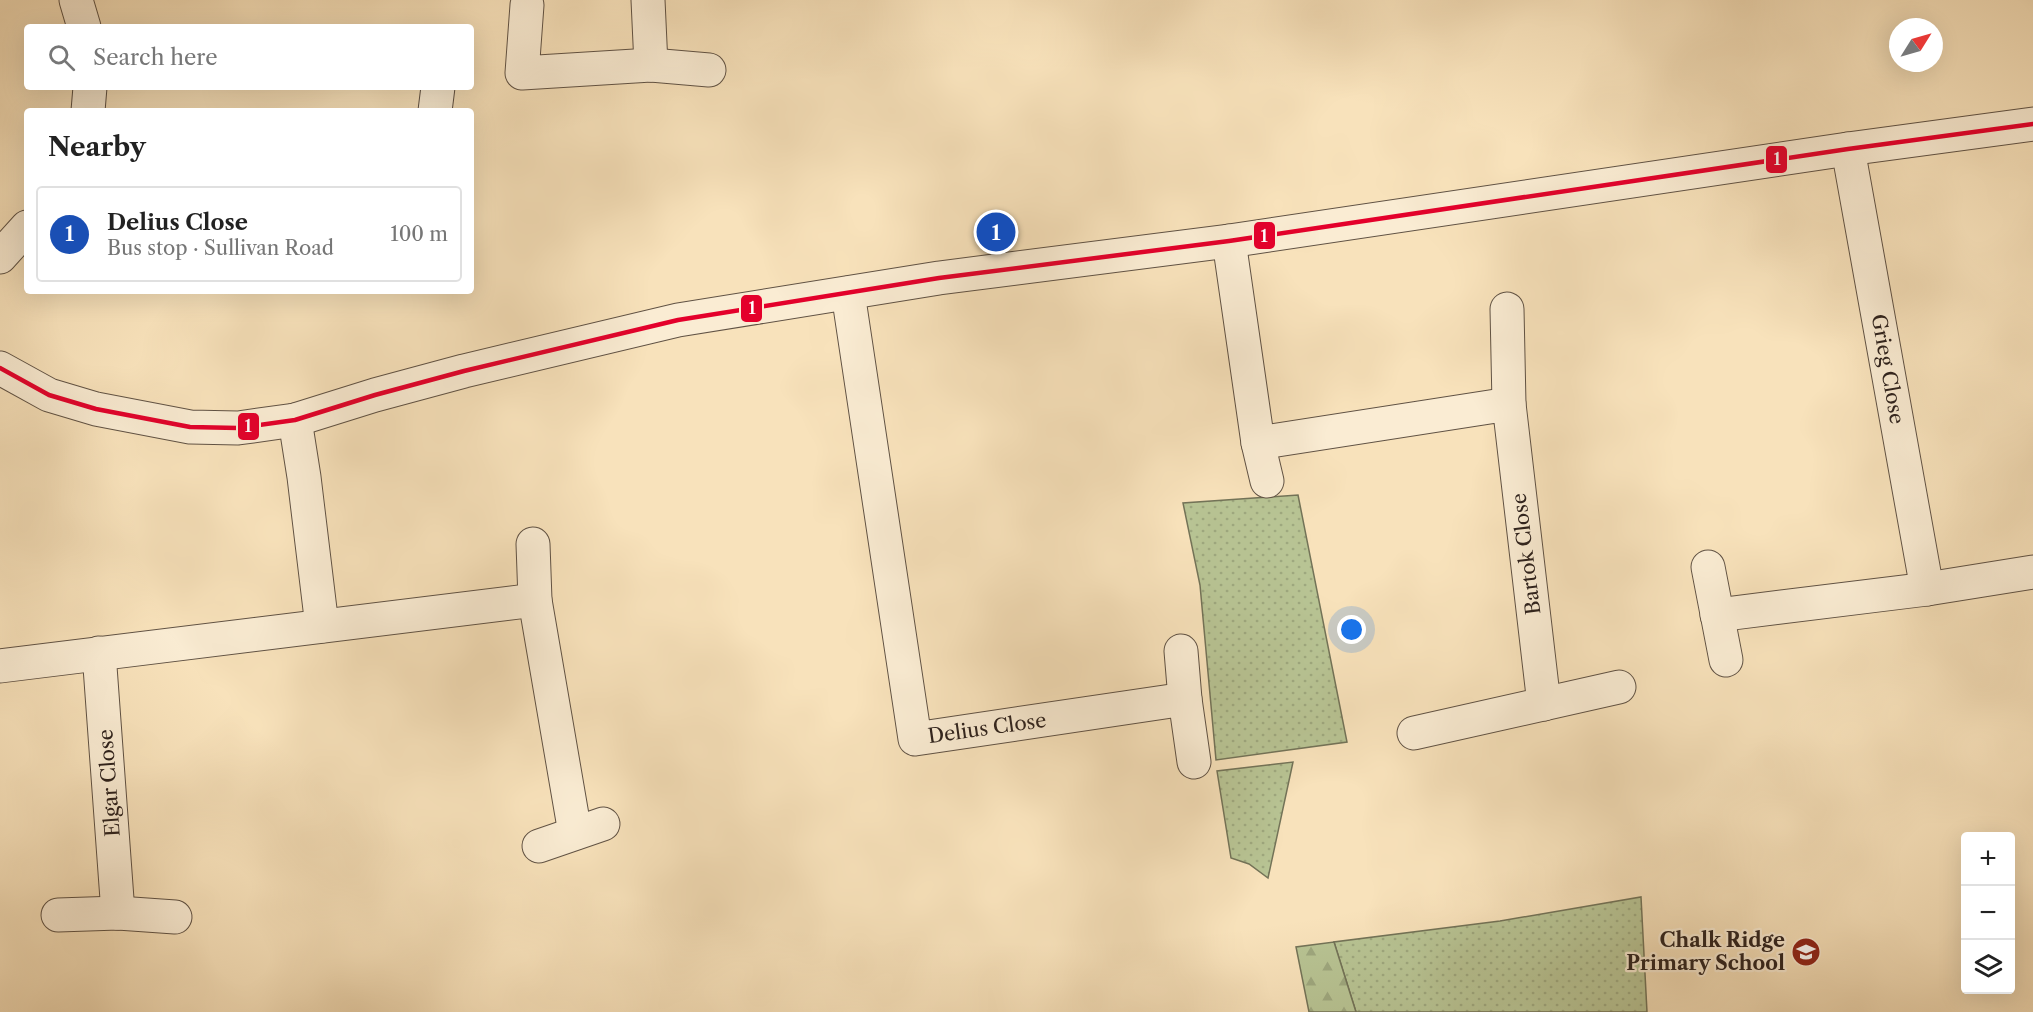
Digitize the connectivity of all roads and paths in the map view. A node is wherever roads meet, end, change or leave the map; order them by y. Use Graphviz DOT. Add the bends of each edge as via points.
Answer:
graph roads {
  1 [pos="76,0"];
  2 [pos="648,0"];
  3 [pos="527,5"];
  4 [pos="83,24"];
  5 [pos="651,65"];
  6 [pos="709,70"];
  7 [pos="90,90"];
  8 [pos="438,90"];
  9 [pos="88,108"];
  10 [pos="435,108"];
  11 [pos="2033,124"];
  12 [pos="1848,149"];
  13 [pos="24,230"];
  14 [pos="1228,241"];
  15 [pos="0,257"];
  16 [pos="848,293"];
  17 [pos="1507,309"];
  18 [pos="0,368"];
  19 [pos="1509,404"];
  20 [pos="295,420"];
  21 [pos="1258,443"];
  22 [pos="1267,481"];
  23 [pos="533,544"];
  24 [pos="1707,567"];
  25 [pos="2033,572"];
  26 [pos="1927,589"];
  27 [pos="536,600"];
  28 [pos="1717,615"];
  29 [pos="322,626"];
  30 [pos="1181,651"];
  31 [pos="99,653"];
  32 [pos="1726,660"];
  33 [pos="0,666"];
  34 [pos="1618,687"];
  35 [pos="1185,699"];
  36 [pos="1544,704"];
  37 [pos="1414,733"];
  38 [pos="1194,762"];
  39 [pos="539,846"];
  40 [pos="118,913"];
  41 [pos="58,915"];
  42 [pos="176,917"];
  1 -- 4 [label="street"];
  2 -- 5 [label="street"];
  3 -- 5 [label="street" via="522,73"];
  5 -- 6 [label="street"];
  7 -- 9 [label="street"];
  8 -- 10 [label="street"];
  11 -- 12 [label="street"];
  12 -- 14 [label="street"];
  12 -- 26 [label="street, Grieg Close"];
  13 -- 15 [label="street"];
  14 -- 16 [label="street"];
  14 -- 21 [label="street"];
  16 -- 20 [label="street" via="678,320 464,371"];
  16 -- 35 [label="street, Delius Close" via="915,739"];
  17 -- 19 [label="street, Bartok Close"];
  18 -- 20 [label="street" via="49,395 96,409 190,427 238,428"];
  19 -- 21 [label="street"];
  19 -- 36 [label="street, Bartok Close"];
  20 -- 29 [label="street"];
  21 -- 22 [label="street"];
  23 -- 27 [label="street"];
  24 -- 28 [label="street"];
  25 -- 26 [label="street"];
  26 -- 28 [label="street"];
  27 -- 29 [label="street"];
  27 -- 39 [label="street" via="589,829"];
  28 -- 32 [label="street"];
  29 -- 31 [label="street"];
  30 -- 35 [label="street"];
  31 -- 33 [label="street"];
  31 -- 40 [label="street, Elgar Close"];
  34 -- 36 [label="street"];
  35 -- 38 [label="street"];
  36 -- 37 [label="street"];
  40 -- 41 [label="street"];
  40 -- 42 [label="street"];
}
